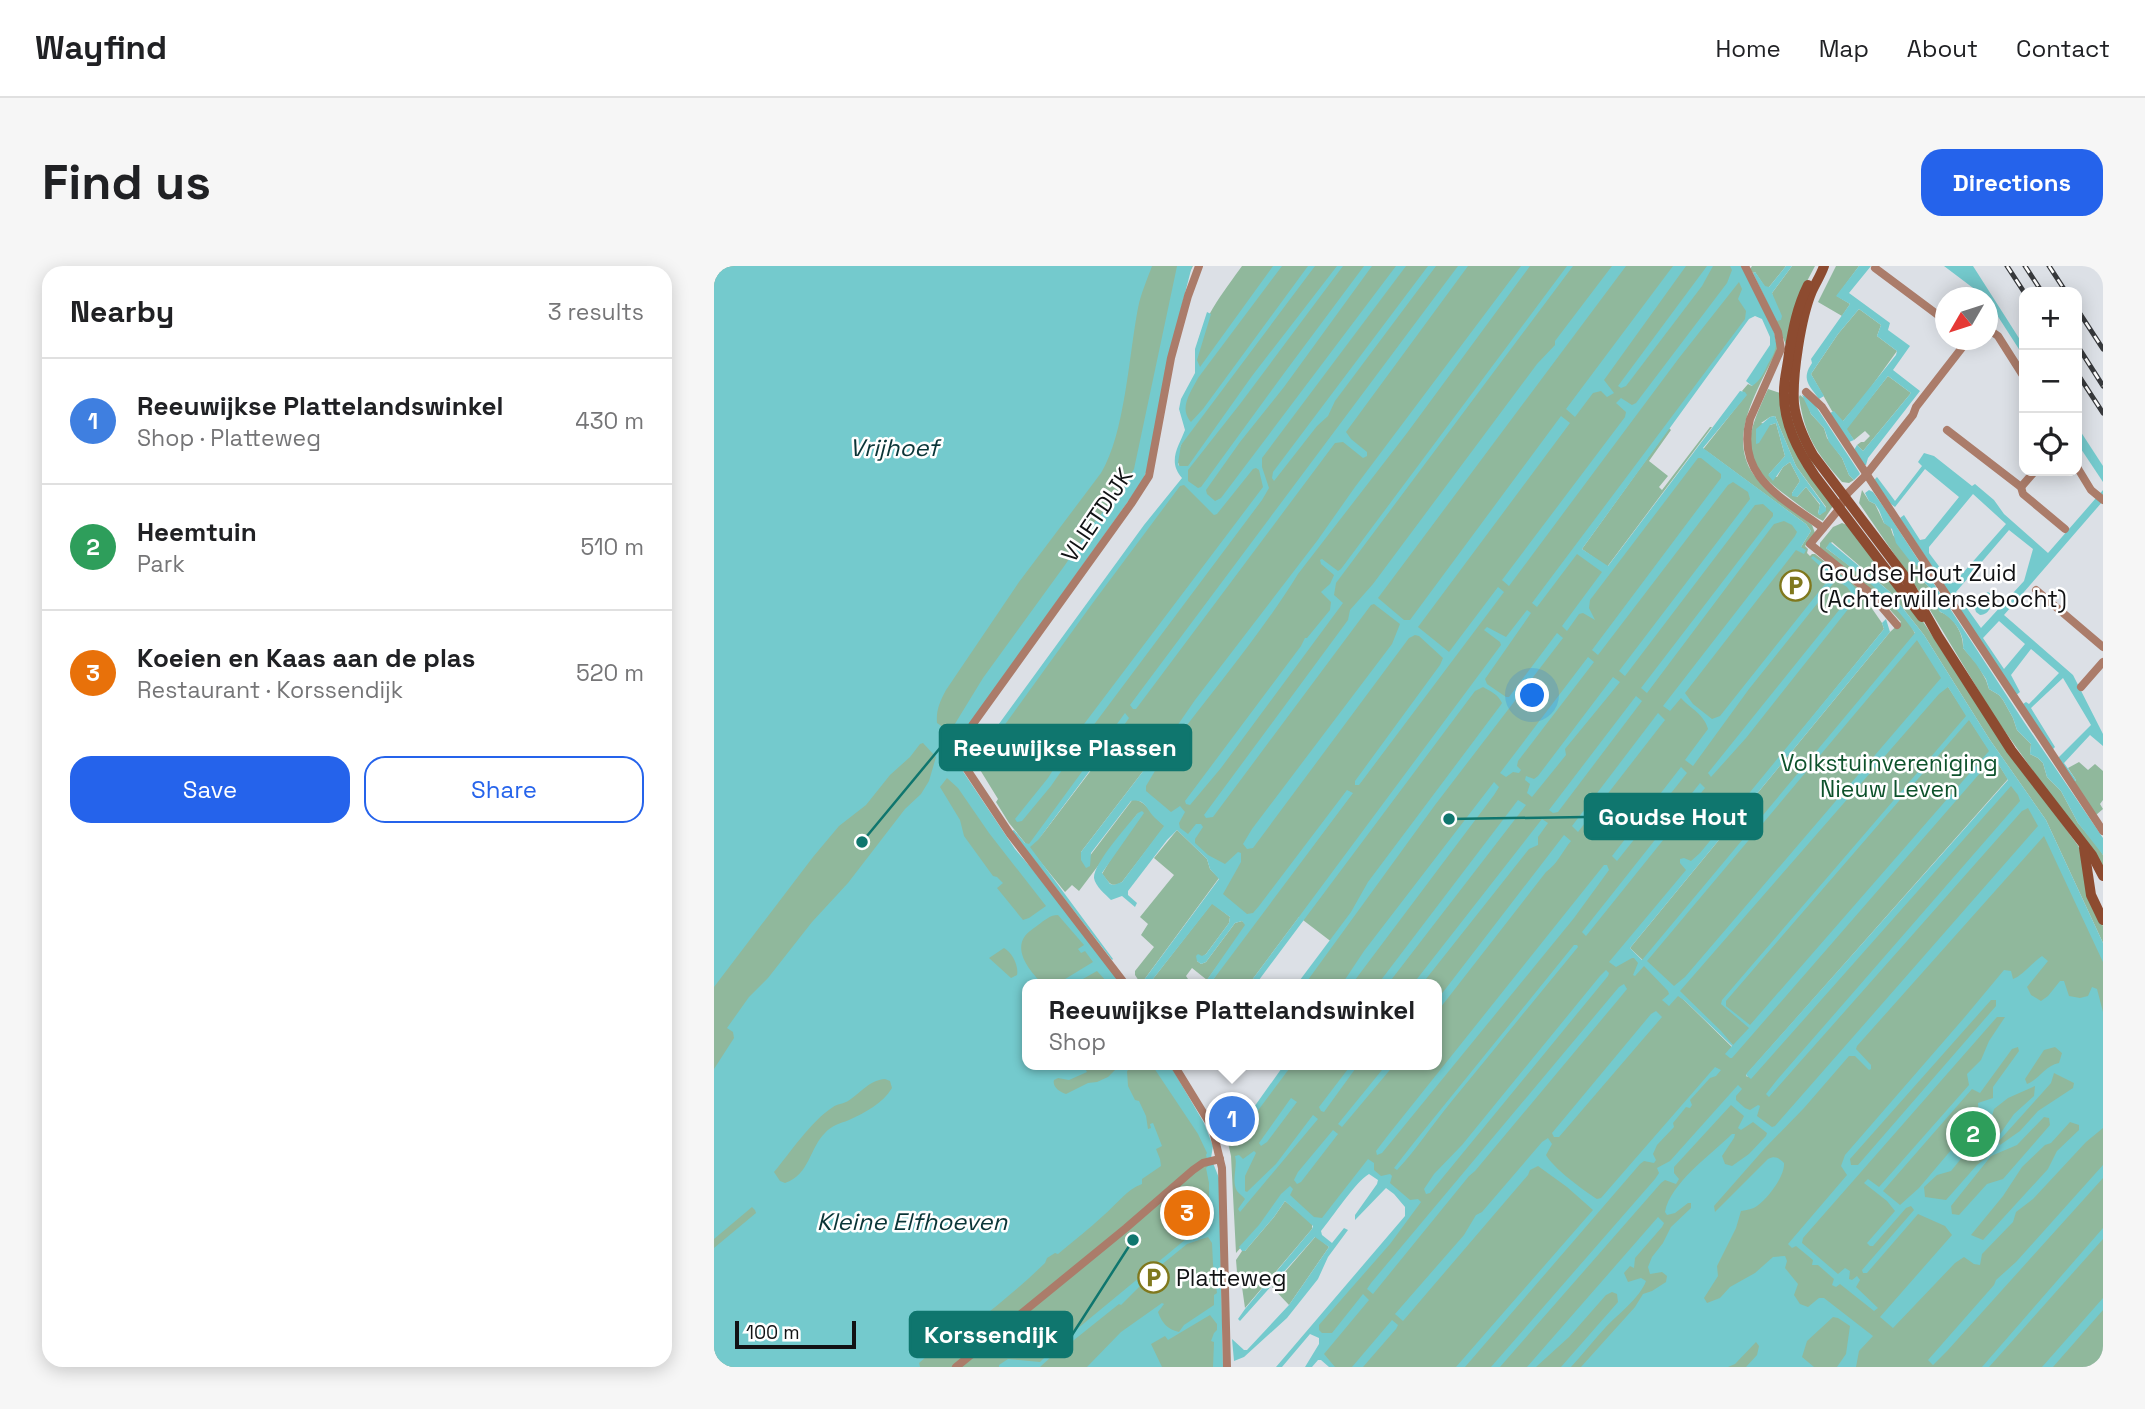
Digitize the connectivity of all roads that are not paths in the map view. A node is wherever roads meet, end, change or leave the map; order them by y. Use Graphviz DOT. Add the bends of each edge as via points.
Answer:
graph roads {
  1 [pos="1199,266"];
  2 [pos="1745,266"];
  3 [pos="1823,266"];
  4 [pos="1875,268"];
  5 [pos="1935,313"];
  6 [pos="1998,336"];
  7 [pos="1960,350"];
  8 [pos="2019,369"];
  9 [pos="1806,392"];
  10 [pos="1947,430"];
  11 [pos="1866,475"];
  12 [pos="2082,475"];
  13 [pos="2031,476"];
  14 [pos="2021,487"];
  15 [pos="1844,497"];
  16 [pos="2103,500"];
  17 [pos="1840,508"];
  18 [pos="1823,528"];
  19 [pos="2065,529"];
  20 [pos="2036,590"];
  21 [pos="1896,625"];
  22 [pos="1938,636"];
  23 [pos="2103,647"];
  24 [pos="2103,662"];
  25 [pos="2081,687"];
  26 [pos="2103,831"];
  27 [pos="2083,845"];
  28 [pos="2103,876"];
  29 [pos="2103,920"];
  30 [pos="1121,979"];
  31 [pos="1177,1070"];
  32 [pos="1214,1160"];
  33 [pos="956,1367"];
  34 [pos="1227,1367"];
  1 -- 30 [label="street, VLIETDIJK" via="1174,348 1149,476 973,724 960,755 1010,834"];
  2 -- 18 [label="street" via="1778,332 1781,349 1747,431 1754,471"];
  3 -- 15 [label="main road" via="1805,315 1794,405 1812,455"];
  3 -- 17 [label="main road" via="1810,281 1796,315 1785,406 1801,456"];
  4 -- 5 [label="street"];
  6 -- 8 [label="street"];
  7 -- 11 [label="street"];
  9 -- 11 [label="street" via="1822,407"];
  10 -- 14 [label="street"];
  11 -- 15 [label="street"];
  11 -- 26 [label="street"];
  12 -- 16 [label="street"];
  13 -- 14 [label="street"];
  14 -- 19 [label="street" via="2023,494"];
  15 -- 17 [label="street"];
  15 -- 22 [label="main road" via="1903,573"];
  17 -- 18 [label="street"];
  17 -- 22 [label="main road"];
  18 -- 21 [label="street" via="1810,544 1868,591"];
  20 -- 23 [label="street"];
  22 -- 27 [label="main road" via="2011,750"];
  24 -- 25 [label="street"];
  27 -- 28 [label="main road"];
  27 -- 29 [label="main road" via="2091,895"];
  31 -- 32 [label="street" via="1212,1127"];
  32 -- 33 [label="street" via="1193,1170"];
  32 -- 34 [label="street"];
}
